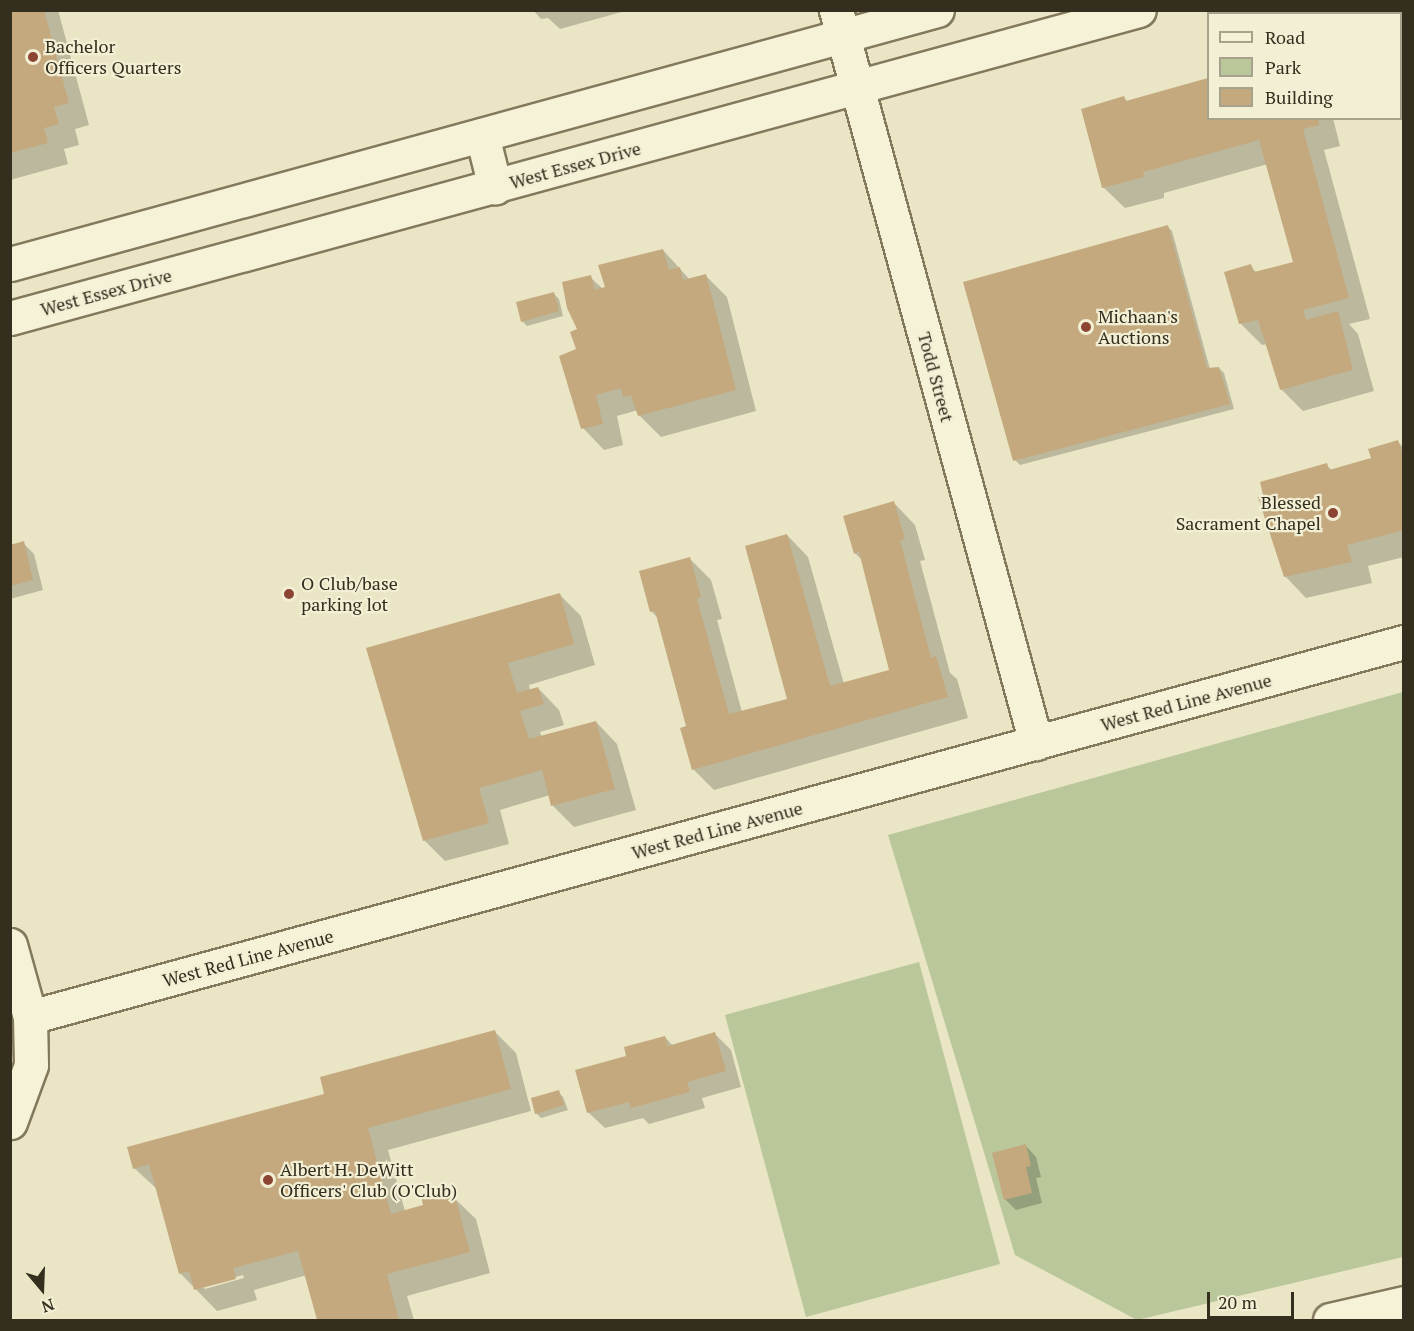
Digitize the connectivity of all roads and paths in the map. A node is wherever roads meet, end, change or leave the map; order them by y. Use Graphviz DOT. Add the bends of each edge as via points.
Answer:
graph roads {
  1 [pos="937,10"];
  2 [pos="1139,10"];
  3 [pos="840,23"];
  4 [pos="857,87"];
  5 [pos="482,135"];
  6 [pos="495,187"];
  7 [pos="207,210"];
  8 [pos="220,261"];
  9 [pos="10,264"];
  10 [pos="10,318"];
  11 [pos="1404,642"];
  12 [pos="1036,743"];
  13 [pos="12,958"];
  14 [pos="30,1017"];
  15 [pos="10,1122"];
  16 [pos="1404,1303"];
  17 [pos="1330,1320"];
  1 -- 3 [label="street"];
  2 -- 4 [label="street, West Essex Drive"];
  3 -- 4 [label="street, Todd Street"];
  3 -- 5 [label="street"];
  4 -- 6 [label="street, West Essex Drive"];
  4 -- 12 [label="street, Todd Street"];
  5 -- 6 [label="street"];
  5 -- 7 [label="street"];
  6 -- 8 [label="street, West Essex Drive"];
  7 -- 8 [label="street"];
  7 -- 9 [label="street"];
  8 -- 10 [label="street, West Essex Drive"];
  11 -- 12 [label="street, West Red Line Avenue"];
  12 -- 14 [label="street, West Red Line Avenue"];
  13 -- 14 [label="street"];
  14 -- 15 [label="street" via="31,1065"];
  16 -- 17 [label="street"];
}
